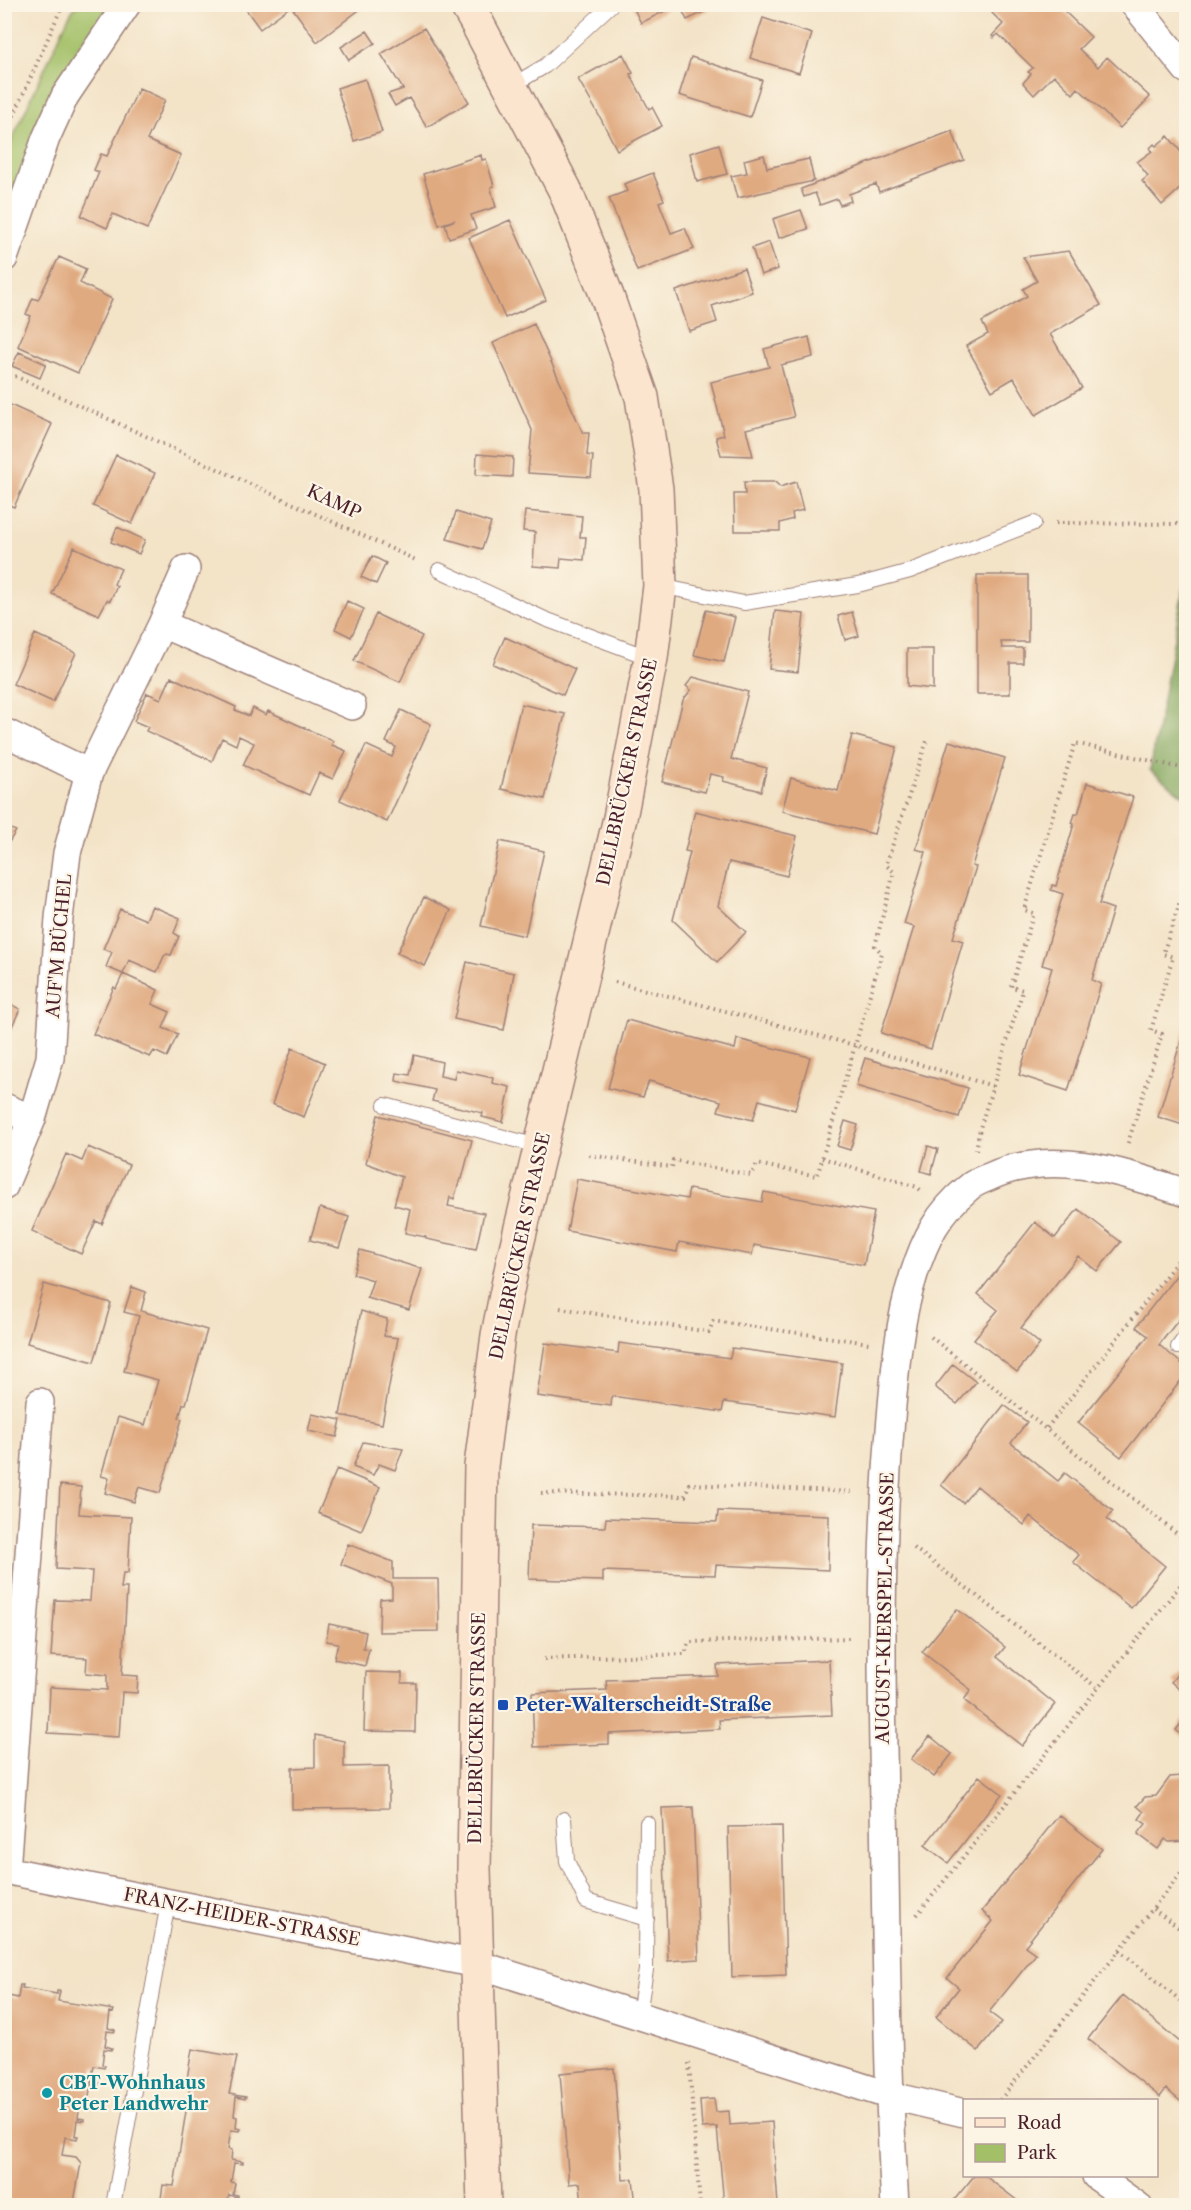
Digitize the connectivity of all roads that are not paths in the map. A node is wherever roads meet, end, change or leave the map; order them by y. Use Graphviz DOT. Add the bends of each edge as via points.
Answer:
graph roads {
  1 [pos="127,4"];
  2 [pos="465,4"];
  3 [pos="612,4"];
  4 [pos="1134,4"];
  5 [pos="1186,69"];
  6 [pos="511,86"];
  7 [pos="4,258"];
  8 [pos="1034,523"];
  9 [pos="186,569"];
  10 [pos="439,570"];
  11 [pos="660,586"];
  12 [pos="162,624"];
  13 [pos="651,658"];
  14 [pos="352,706"];
  15 [pos="4,732"];
  16 [pos="89,773"];
  17 [pos="385,1105"];
  18 [pos="4,1107"];
  19 [pos="32,1119"];
  20 [pos="541,1147"];
  21 [pos="4,1186"];
  22 [pos="1186,1192"];
  23 [pos="40,1402"];
  24 [pos="564,1819"];
  25 [pos="647,1822"];
  26 [pos="5,1870"];
  27 [pos="168,1903"];
  28 [pos="646,1919"];
  29 [pos="477,1964"];
  30 [pos="639,2014"];
  31 [pos="888,2095"];
  32 [pos="963,2113"];
  33 [pos="1099,2177"];
  34 [pos="113,2205"];
  35 [pos="484,2205"];
  36 [pos="895,2205"];
  37 [pos="1138,2205"];
  1 -- 7 [label="street" via="65,96"];
  2 -- 6 [label="main road, DELLBRÜCKER STRASSE"];
  3 -- 6 [label="lane" via="545,66"];
  4 -- 5 [label="street"];
  6 -- 11 [label="main road, DELLBRÜCKER STRASSE" via="566,190 642,397 656,489"];
  8 -- 11 [label="lane" via="910,571 858,585 744,603"];
  9 -- 12 [label="street, AUF'M BÜCHEL"];
  10 -- 13 [label="lane" via="545,619"];
  11 -- 13 [label="main road, DELLBRÜCKER STRASSE"];
  12 -- 14 [label="street"];
  12 -- 16 [label="street, AUF'M BÜCHEL"];
  13 -- 20 [label="main road, DELLBRÜCKER STRASSE" via="620,818"];
  15 -- 16 [label="street"];
  16 -- 19 [label="street, AUF'M BÜCHEL" via="68,853 59,918 50,1058"];
  17 -- 20 [label="lane"];
  18 -- 19 [label="street"];
  19 -- 21 [label="street, AUF'M BÜCHEL"];
  20 -- 29 [label="main road, DELLBRÜCKER STRASSE" via="498,1335 481,1466 474,1869"];
  22 -- 31 [label="street, AUGUST-KIERSPEL-STRASSE" via="1120,1172 1073,1164 1030,1165 1002,1171 970,1186 944,1210 926,1241 913,1276 897,1347 883,1524"];
  23 -- 26 [label="street, FRANZ-HEIDER-STRASSE"];
  24 -- 28 [label="lane" via="567,1861 586,1901"];
  25 -- 28 [label="lane"];
  26 -- 27 [label="street, FRANZ-HEIDER-STRASSE"];
  27 -- 29 [label="street, FRANZ-HEIDER-STRASSE"];
  27 -- 34 [label="lane"];
  28 -- 30 [label="lane" via="646,1970"];
  29 -- 30 [label="street"];
  29 -- 35 [label="main road, DELLBRÜCKER STRASSE"];
  30 -- 31 [label="street"];
  31 -- 32 [label="street"];
  31 -- 36 [label="street, AUGUST-KIERSPEL-STRASSE"];
  33 -- 37 [label="street"];
}
